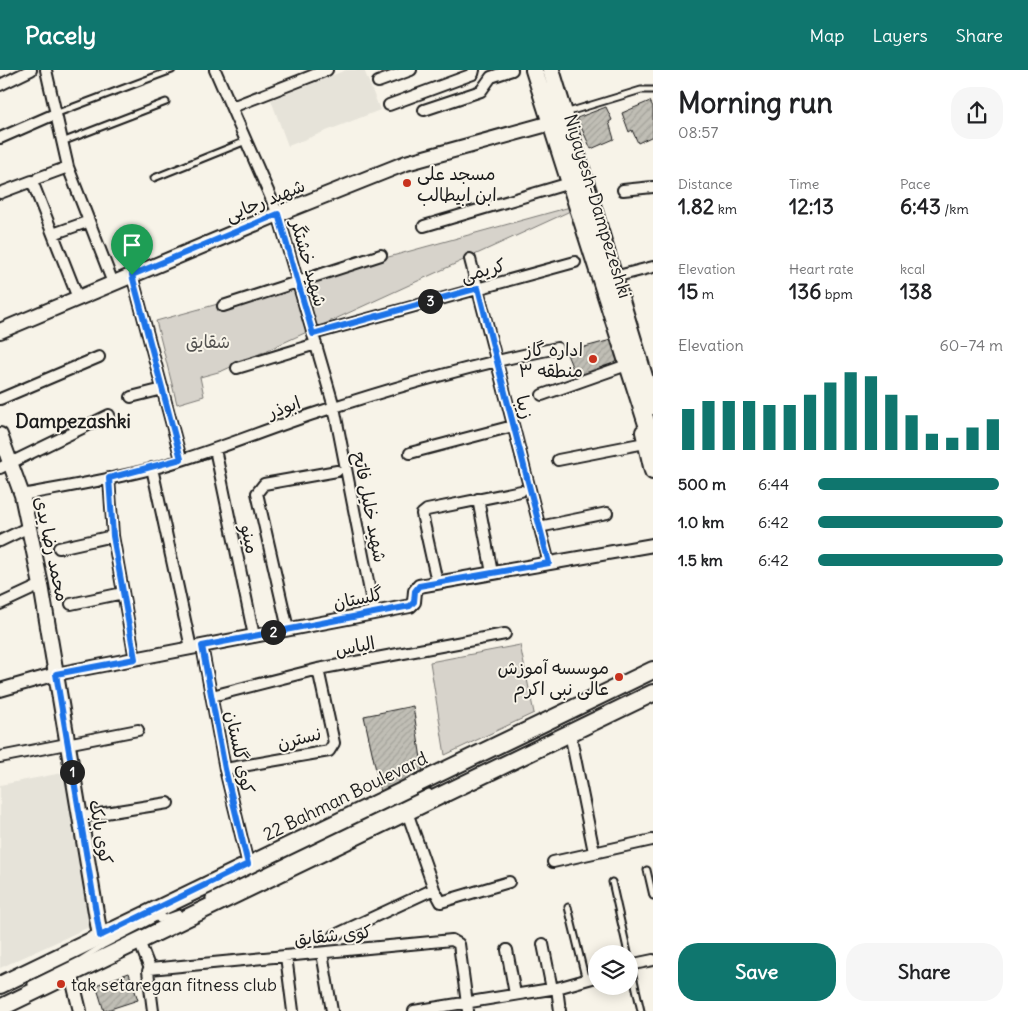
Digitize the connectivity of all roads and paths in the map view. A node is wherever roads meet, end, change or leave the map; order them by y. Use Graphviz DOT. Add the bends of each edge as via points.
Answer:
graph roads {
  1 [pos="32,70"];
  2 [pos="46,70"];
  3 [pos="172,70"];
  4 [pos="215,70"];
  5 [pos="326,70"];
  6 [pos="411,70"];
  7 [pos="474,70"];
  8 [pos="512,70"];
  9 [pos="534,70"];
  10 [pos="551,70"];
  11 [pos="378,82"];
  12 [pos="0,84"];
  13 [pos="653,90"];
  14 [pos="166,102"];
  15 [pos="389,105"];
  16 [pos="232,107"];
  17 [pos="424,110"];
  18 [pos="565,113"];
  19 [pos="55,114"];
  20 [pos="551,122"];
  21 [pos="0,138"];
  22 [pos="246,140"];
  23 [pos="62,142"];
  24 [pos="68,167"];
  25 [pos="38,178"];
  26 [pos="154,178"];
  27 [pos="570,183"];
  28 [pos="653,187"];
  29 [pos="624,190"];
  30 [pos="0,193"];
  31 [pos="278,214"];
  32 [pos="84,223"];
  33 [pos="424,226"];
  34 [pos="53,234"];
  35 [pos="382,255"];
  36 [pos="470,259"];
  37 [pos="575,262"];
  38 [pos="653,267"];
  39 [pos="132,275"];
  40 [pos="614,277"];
  41 [pos="298,282"];
  42 [pos="113,283"];
  43 [pos="478,288"];
  44 [pos="78,298"];
  45 [pos="223,306"];
  46 [pos="0,331"];
  47 [pos="314,339"];
  48 [pos="557,348"];
  49 [pos="99,357"];
  50 [pos="496,360"];
  51 [pos="627,365"];
  52 [pos="238,368"];
  53 [pos="163,389"];
  54 [pos="542,395"];
  55 [pos="131,397"];
  56 [pos="0,399"];
  57 [pos="649,400"];
  58 [pos="334,407"];
  59 [pos="109,415"];
  60 [pos="513,426"];
  61 [pos="0,435"];
  62 [pos="649,443"];
  63 [pos="215,449"];
  64 [pos="410,453"];
  65 [pos="181,459"];
  66 [pos="558,460"];
  67 [pos="5,465"];
  68 [pos="152,468"];
  69 [pos="337,471"];
  70 [pos="653,471"];
  71 [pos="109,478"];
  72 [pos="521,491"];
  73 [pos="22,495"];
  74 [pos="478,499"];
  75 [pos="607,512"];
  76 [pos="539,526"];
  77 [pos="29,527"];
  78 [pos="113,536"];
  79 [pos="0,541"];
  80 [pos="653,545"];
  81 [pos="59,548"];
  82 [pos="549,563"];
  83 [pos="492,573"];
  84 [pos="437,582"];
  85 [pos="42,585"];
  86 [pos="123,593"];
  87 [pos="0,604"];
  88 [pos="72,604"];
  89 [pos="374,612"];
  90 [pos="288,629"];
  91 [pos="505,634"];
  92 [pos="254,636"];
  93 [pos="196,647"];
  94 [pos="135,659"];
  95 [pos="318,669"];
  96 [pos="653,670"];
  97 [pos="56,674"];
  98 [pos="653,677"];
  99 [pos="0,690"];
  100 [pos="653,693"];
  101 [pos="212,696"];
  102 [pos="138,730"];
  103 [pos="570,733"];
  104 [pos="67,743"];
  105 [pos="0,757"];
  106 [pos="225,769"];
  107 [pos="437,788"];
  108 [pos="168,803"];
  109 [pos="407,812"];
  110 [pos="80,817"];
  111 [pos="652,840"];
  112 [pos="594,852"];
  113 [pos="553,862"];
  114 [pos="248,864"];
  115 [pos="647,870"];
  116 [pos="509,882"];
  117 [pos="612,882"];
  118 [pos="434,889"];
  119 [pos="653,896"];
  120 [pos="200,903"];
  121 [pos="568,906"];
  122 [pos="182,911"];
  123 [pos="151,922"];
  124 [pos="335,935"];
  125 [pos="102,941"];
  126 [pos="139,941"];
  127 [pos="543,944"];
  128 [pos="626,945"];
  129 [pos="507,950"];
  130 [pos="322,952"];
  131 [pos="286,956"];
  132 [pos="653,960"];
  133 [pos="638,963"];
  134 [pos="150,969"];
  135 [pos="71,974"];
  136 [pos="586,981"];
  137 [pos="0,985"];
  138 [pos="26,986"];
  139 [pos="554,988"];
  140 [pos="0,991"];
  141 [pos="515,994"];
  142 [pos="637,995"];
  143 [pos="468,1006"];
  144 [pos="0,1008"];
  145 [pos="80,1011"];
  146 [pos="153,1011"];
  147 [pos="293,1011"];
  148 [pos="332,1011"];
  149 [pos="414,1011"];
  150 [pos="560,1011"];
  151 [pos="641,1011"];
  1 -- 12 [label="street"];
  2 -- 19 [label="street"];
  3 -- 19 [label="lane"];
  4 -- 16 [label="street, شهید خشتگر"];
  5 -- 16 [label="street"];
  6 -- 11 [label="street"];
  7 -- 15 [label="street" via="473,74"];
  8 -- 17 [label="street" via="491,77 481,91"];
  9 -- 20 [label="main road, Niyayesh-Dampezeshki"];
  10 -- 18 [label="main road, Niyayesh-Dampezeshki"];
  13 -- 18 [label="lane" via="641,90"];
  14 -- 23 [label="lane"];
  16 -- 22 [label="street, شهید خشتگر"];
  18 -- 40 [label="main road, Niyayesh-Dampezeshki"];
  19 -- 21 [label="street"];
  19 -- 23 [label="street"];
  20 -- 27 [label="main road, Niyayesh-Dampezeshki"];
  20 -- 31 [label="main road, شهید رجایی" via="406,164"];
  22 -- 26 [label="lane"];
  22 -- 31 [label="street, شهید خشتگر"];
  23 -- 24 [label="street"];
  24 -- 25 [label="street"];
  24 -- 42 [label="street"];
  27 -- 33 [label="street"];
  27 -- 51 [label="main road, Niyayesh-Dampezeshki"];
  28 -- 29 [label="street"];
  30 -- 34 [label="street" via="32,181"];
  31 -- 39 [label="main road, شهید رجایی"];
  31 -- 41 [label="street, شهید خشتگر"];
  32 -- 34 [label="street"];
  34 -- 44 [label="street"];
  35 -- 41 [label="street"];
  36 -- 43 [label="street, زیبا"];
  37 -- 43 [label="street, کریمی"];
  38 -- 40 [label="street"];
  39 -- 42 [label="main road, شهید رجایی"];
  39 -- 53 [label="street"];
  40 -- 57 [label="main road, Niyayesh-Dampezeshki"];
  41 -- 45 [label="street"];
  41 -- 47 [label="street, شهید خشتگر"];
  42 -- 44 [label="main road, شهید رجایی"];
  43 -- 47 [label="street, کریمی"];
  43 -- 50 [label="street, زیبا"];
  44 -- 46 [label="main road, شهید رجایی"];
  47 -- 52 [label="street, کریمی"];
  47 -- 58 [label="street, شهید خشتگر"];
  48 -- 50 [label="street, ابوذر"];
  49 -- 56 [label="street"];
  50 -- 58 [label="street, ابوذر"];
  50 -- 60 [label="street, زیبا"];
  51 -- 54 [label="street"];
  51 -- 57 [label="main road, Niyayesh-Dampezeshki"];
  53 -- 55 [label="street"];
  53 -- 65 [label="street"];
  57 -- 62 [label="main road"];
  58 -- 63 [label="street, ابوذر"];
  58 -- 89 [label="street, شهید خلیل فاتح"];
  59 -- 67 [label="street"];
  60 -- 64 [label="street"];
  60 -- 76 [label="street, زیبا"];
  61 -- 67 [label="main road, محمد رضا یدی"];
  62 -- 66 [label="street"];
  62 -- 70 [label="main road"];
  63 -- 65 [label="street, ابوذر"];
  63 -- 92 [label="street, مینو"];
  65 -- 68 [label="street, ابوذر"];
  67 -- 73 [label="main road, محمد رضا یدی"];
  68 -- 71 [label="street, ابوذر"];
  68 -- 93 [label="street, کوی گلستان"];
  69 -- 90 [label="street" via="264,484 257,493"];
  71 -- 73 [label="street, ابوذر"];
  71 -- 78 [label="street"];
  72 -- 74 [label="street"];
  73 -- 77 [label="main road, محمد رضا یدی"];
  74 -- 83 [label="street"];
  74 -- 84 [label="street" via="427,510 422,514"];
  75 -- 76 [label="street"];
  76 -- 82 [label="street, زیبا"];
  77 -- 79 [label="street"];
  77 -- 85 [label="main road, محمد رضا یدی"];
  78 -- 81 [label="street"];
  78 -- 86 [label="street"];
  80 -- 82 [label="street, گلستان"];
  82 -- 83 [label="street, گلستان"];
  83 -- 84 [label="street, گلستان"];
  84 -- 89 [label="street, گلستان" via="416,588 413,605"];
  85 -- 87 [label="street"];
  85 -- 97 [label="main road, محمد رضا یدی"];
  86 -- 88 [label="street"];
  86 -- 94 [label="street"];
  89 -- 90 [label="street, گلستان"];
  90 -- 92 [label="street, گلستان"];
  91 -- 95 [label="street, الیاس"];
  92 -- 93 [label="street, گلستان"];
  93 -- 94 [label="street, گلستان"];
  93 -- 101 [label="street, کوی گلستان"];
  94 -- 97 [label="street, گلستان"];
  95 -- 101 [label="street, الیاس"];
  95 -- 106 [label="street, نسترن" via="334,743 329,751"];
  96 -- 114 [label="main road, 22 Bahman Boulevard"];
  97 -- 99 [label="street, گلستان"];
  97 -- 104 [label="main road, کوی بابک"];
  98 -- 123 [label="lane"];
  100 -- 103 [label="main road"];
  101 -- 106 [label="street, کوی گلستان"];
  102 -- 104 [label="street"];
  103 -- 109 [label="main road"];
  103 -- 112 [label="street"];
  104 -- 105 [label="street"];
  104 -- 110 [label="main road, کوی بابک"];
  106 -- 114 [label="street, کوی گلستان"];
  107 -- 120 [label="lane"];
  108 -- 110 [label="street"];
  109 -- 118 [label="street"];
  109 -- 126 [label="main road"];
  110 -- 125 [label="main road, کوی بابک"];
  111 -- 112 [label="street"];
  112 -- 113 [label="street"];
  114 -- 125 [label="main road, 22 Bahman Boulevard"];
  115 -- 119 [label="lane"];
  116 -- 118 [label="street" via="444,902 438,900"];
  117 -- 128 [label="lane"];
  118 -- 124 [label="street"];
  121 -- 136 [label="lane"];
  122 -- 123 [label="lane"];
  123 -- 125 [label="lane"];
  125 -- 137 [label="main road, 22 Bahman Boulevard"];
  125 -- 138 [label="lane" via="80,960"];
  125 -- 140 [label="lane"];
  126 -- 134 [label="street"];
  126 -- 135 [label="main road"];
  127 -- 139 [label="street"];
  129 -- 141 [label="street"];
  130 -- 131 [label="street, کوی شقایق"];
  130 -- 143 [label="street, کوی شقایق" via="452,940 459,944"];
  130 -- 148 [label="street"];
  131 -- 134 [label="street, کوی شقایق"];
  131 -- 147 [label="street"];
  132 -- 133 [label="street"];
  134 -- 146 [label="street"];
  135 -- 144 [label="main road"];
  135 -- 145 [label="street"];
  136 -- 139 [label="street"];
  139 -- 141 [label="street"];
  139 -- 150 [label="street"];
  141 -- 143 [label="street"];
  142 -- 151 [label="lane"];
  143 -- 149 [label="street"];
}
